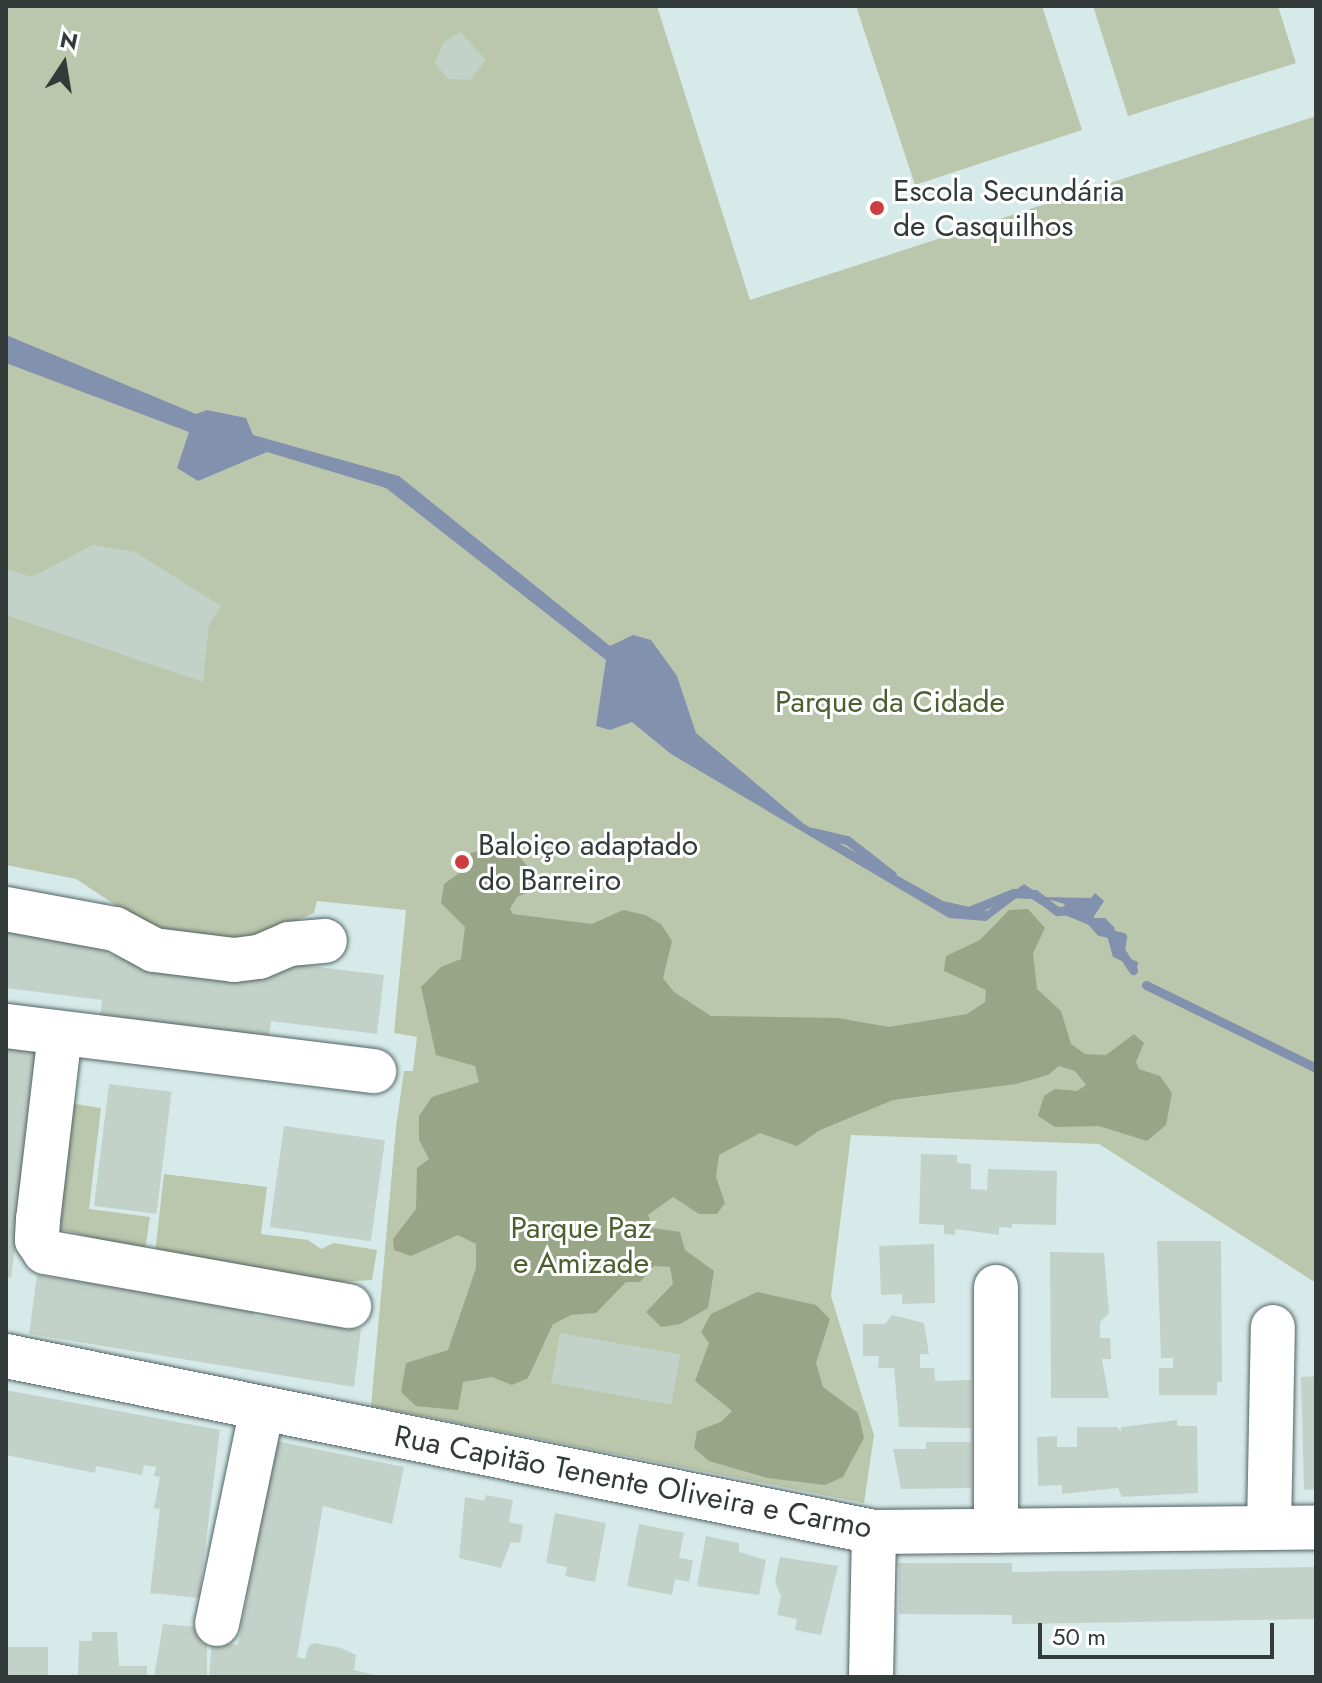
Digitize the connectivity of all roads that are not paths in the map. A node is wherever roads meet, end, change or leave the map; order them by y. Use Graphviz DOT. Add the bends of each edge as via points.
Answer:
graph roads {
  1 [pos="6,909"];
  2 [pos="325,941"];
  3 [pos="6,1026"];
  4 [pos="60,1033"];
  5 [pos="374,1071"];
  6 [pos="996,1287"];
  7 [pos="349,1306"];
  8 [pos="1273,1327"];
  9 [pos="6,1356"];
  10 [pos="262,1409"];
  11 [pos="1316,1527"];
  12 [pos="1269,1528"];
  13 [pos="996,1531"];
  14 [pos="874,1532"];
  15 [pos="217,1624"];
  16 [pos="871,1677"];
  1 -- 2 [label="street" via="115,929 154,950 234,960 259,957 289,944"];
  3 -- 4 [label="street"];
  4 -- 5 [label="street"];
  4 -- 7 [label="street" via="38,1219 37,1240 45,1252"];
  6 -- 13 [label="street"];
  8 -- 12 [label="street"];
  9 -- 10 [label="street, Rua Capitão Tenente Oliveira e Carmo"];
  10 -- 14 [label="street, Rua Capitão Tenente Oliveira e Carmo"];
  10 -- 15 [label="street"];
  11 -- 12 [label="street, Rua Capitão Tenente Oliveira e Carmo"];
  12 -- 13 [label="street, Rua Capitão Tenente Oliveira e Carmo"];
  13 -- 14 [label="street, Rua Capitão Tenente Oliveira e Carmo"];
  14 -- 16 [label="street"];
}
